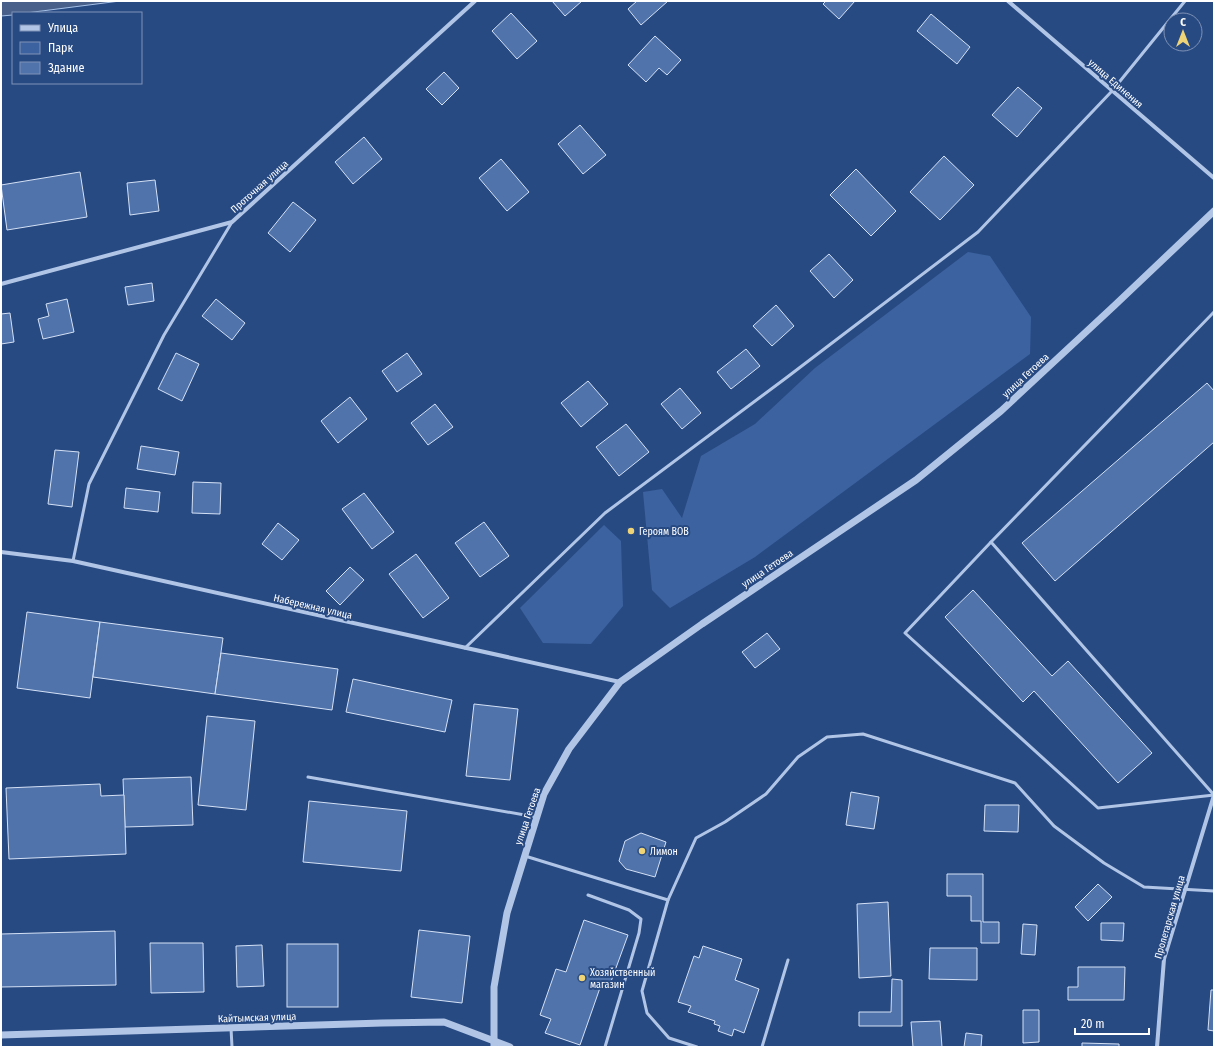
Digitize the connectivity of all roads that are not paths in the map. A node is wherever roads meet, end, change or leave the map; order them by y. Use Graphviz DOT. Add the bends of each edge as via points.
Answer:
graph roads {
  1 [pos="475,1"];
  2 [pos="1008,1"];
  3 [pos="1185,1"];
  4 [pos="1112,91"];
  5 [pos="1214,178"];
  6 [pos="1214,211"];
  7 [pos="232,222"];
  8 [pos="1,284"];
  9 [pos="1214,312"];
  10 [pos="991,542"];
  11 [pos="1,552"];
  12 [pos="73,561"];
  13 [pos="465,649"];
  14 [pos="620,682"];
  15 [pos="308,777"];
  16 [pos="1214,795"];
  17 [pos="536,817"];
  18 [pos="525,856"];
  19 [pos="1185,890"];
  20 [pos="1214,891"];
  21 [pos="588,895"];
  22 [pos="668,900"];
  23 [pos="788,960"];
  24 [pos="231,1028"];
  25 [pos="1,1035"];
  26 [pos="494,1043"];
  27 [pos="232,1047"];
  28 [pos="510,1047"];
  29 [pos="605,1047"];
  30 [pos="697,1047"];
  31 [pos="762,1047"];
  32 [pos="1157,1047"];
  1 -- 7 [label="street, Проточная улица"];
  2 -- 4 [label="street, улица Единения"];
  3 -- 4 [label="lane"];
  4 -- 5 [label="street, улица Единения"];
  4 -- 13 [label="lane" via="978,232 605,513"];
  6 -- 14 [label="street, улица Гетоева" via="1001,410 916,480"];
  7 -- 8 [label="street, Проточная улица"];
  7 -- 12 [label="lane" via="164,335 89,484"];
  9 -- 10 [label="lane"];
  10 -- 16 [label="lane"];
  10 -- 16 [label="lane" via="905,633 1098,808"];
  11 -- 12 [label="street, Набережная улица"];
  12 -- 13 [label="street, Набережная улица"];
  13 -- 14 [label="street, Набережная улица"];
  14 -- 17 [label="street, улица Гетоева" via="569,749 544,794"];
  15 -- 17 [label="lane"];
  16 -- 19 [label="street, Пролетарская улица"];
  17 -- 18 [label="street, улица Гетоева"];
  18 -- 22 [label="lane"];
  18 -- 26 [label="street, улица Гетоева" via="507,913 494,987"];
  19 -- 20 [label="lane"];
  19 -- 22 [label="lane" via="1144,887 1104,863 1054,826 1015,782 863,734 827,736 798,758 766,794 696,838"];
  19 -- 32 [label="street, Пролетарская улица" via="1164,959"];
  21 -- 29 [label="lane" via="629,910 641,919"];
  22 -- 30 [label="lane" via="642,991 647,1013 669,1038"];
  23 -- 31 [label="lane"];
  24 -- 25 [label="street, Кайтымская улица"];
  24 -- 26 [label="street, Кайтымская улица" via="444,1022"];
  24 -- 27 [label="lane"];
  26 -- 28 [label="street, Кайтымская улица"];
}
